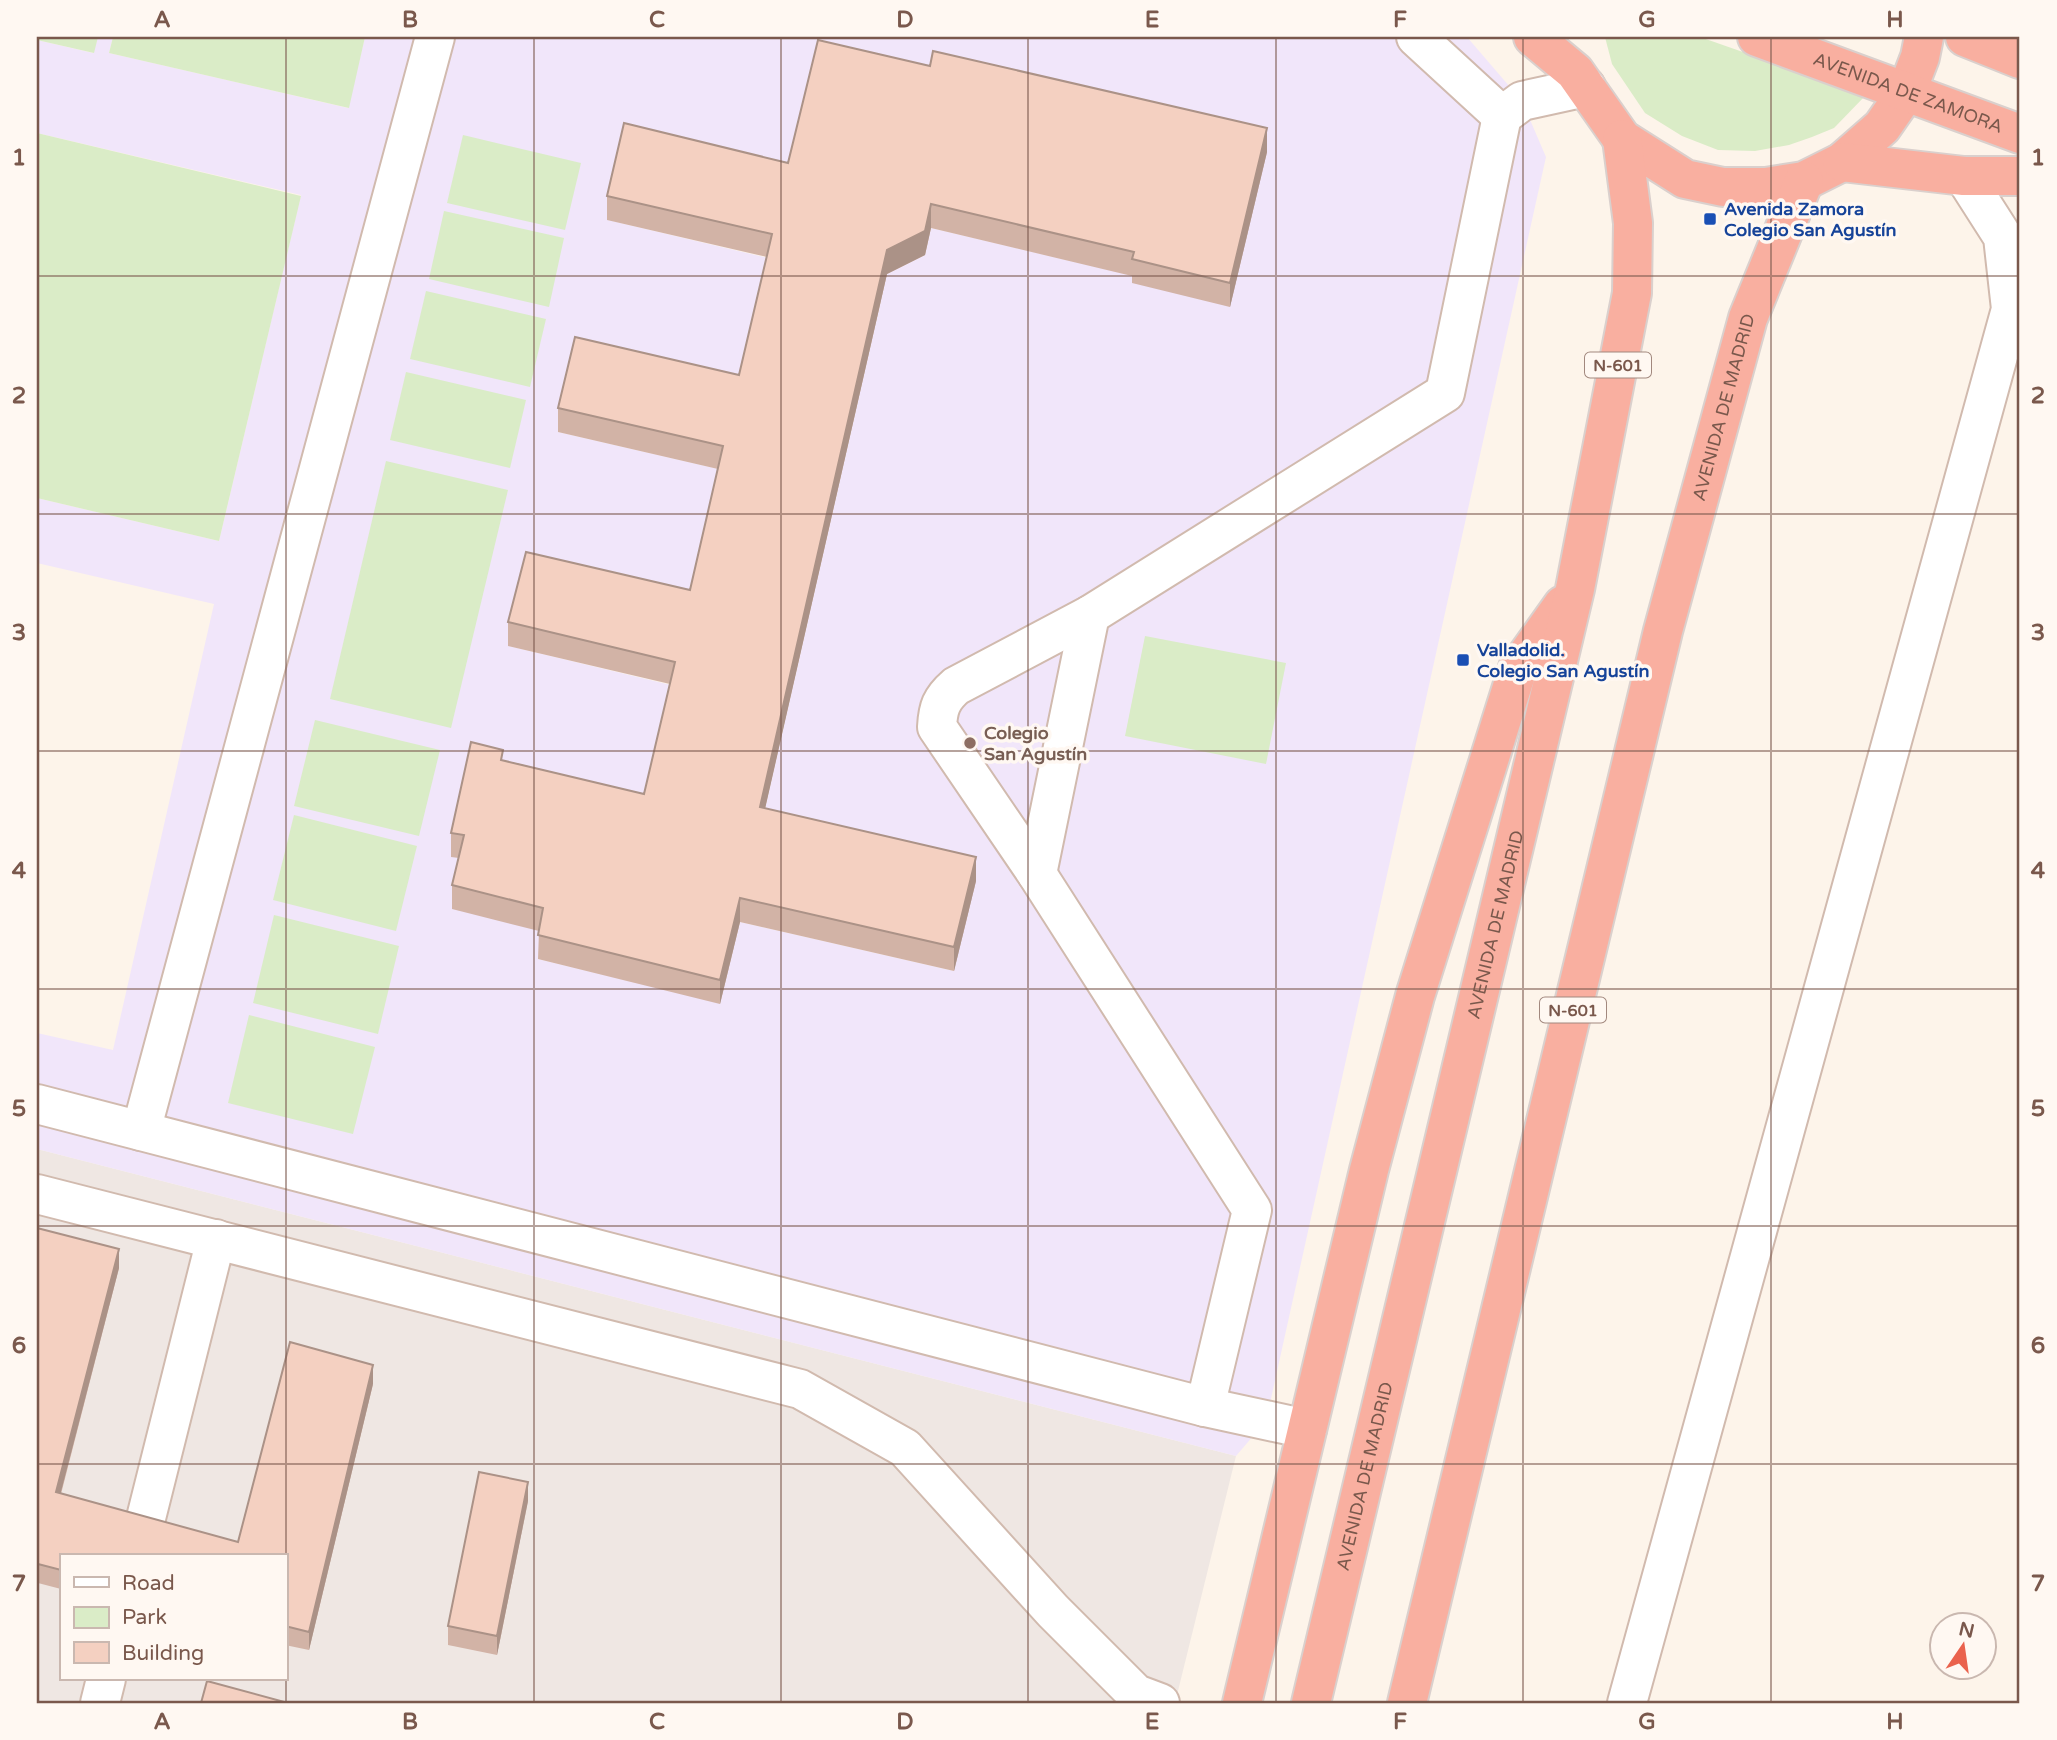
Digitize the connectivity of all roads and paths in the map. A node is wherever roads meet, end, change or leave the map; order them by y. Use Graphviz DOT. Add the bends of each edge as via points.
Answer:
graph roads {
  1 [pos="435,37"];
  2 [pos="1416,37"];
  3 [pos="1533,37"];
  4 [pos="1757,37"];
  5 [pos="1924,37"];
  6 [pos="1965,37"];
  7 [pos="2020,59"];
  8 [pos="1576,65"];
  9 [pos="1907,91"];
  10 [pos="1502,116"];
  11 [pos="2020,134"];
  12 [pos="1622,139"];
  13 [pos="1842,162"];
  14 [pos="1964,176"];
  15 [pos="2020,176"];
  16 [pos="1804,181"];
  17 [pos="2015,304"];
  18 [pos="1575,589"];
  19 [pos="1090,615"];
  20 [pos="1037,874"];
  21 [pos="37,1104"];
  22 [pos="141,1131"];
  23 [pos="37,1194"];
  24 [pos="215,1240"];
  25 [pos="1205,1407"];
  26 [pos="1307,1429"];
  27 [pos="142,1534"];
  28 [pos="106,1680"];
  29 [pos="100,1703"];
  30 [pos="1160,1703"];
  31 [pos="1242,1703"];
  32 [pos="1311,1703"];
  33 [pos="1407,1703"];
  34 [pos="1627,1703"];
  1 -- 22 [label="lane"];
  2 -- 10 [label="lane"];
  3 -- 8 [label="highway"];
  4 -- 9 [label="highway, AVENIDA DE ZAMORA"];
  5 -- 9 [label="highway"];
  6 -- 7 [label="highway"];
  8 -- 10 [label="lane"];
  8 -- 12 [label="highway"];
  9 -- 11 [label="highway, AVENIDA DE ZAMORA"];
  9 -- 13 [label="highway" via="1882,127"];
  10 -- 19 [label="lane" via="1445,393"];
  12 -- 16 [label="highway" via="1685,179 1723,187"];
  12 -- 18 [label="highway, AVENIDA DE MADRID / N-601" via="1633,223 1632,293"];
  13 -- 14 [label="highway"];
  13 -- 16 [label="highway"];
  14 -- 15 [label="highway"];
  14 -- 17 [label="lane" via="2003,237"];
  16 -- 33 [label="highway, AVENIDA DE MADRID / N-601" via="1748,318 1663,631"];
  17 -- 34 [label="lane"];
  18 -- 26 [label="highway" via="1518,668 1415,996"];
  18 -- 32 [label="highway, AVENIDA DE MADRID / N-601"];
  19 -- 20 [label="lane"];
  19 -- 20 [label="lane" via="956,686 938,709 937,727 944,741"];
  20 -- 25 [label="lane" via="1252,1210"];
  21 -- 22 [label="lane"];
  22 -- 25 [label="lane"];
  23 -- 24 [label="lane"];
  24 -- 27 [label="lane"];
  24 -- 30 [label="lane" via="800,1389 905,1448 1117,1676 1136,1695"];
  25 -- 26 [label="lane"];
  26 -- 31 [label="highway"];
  28 -- 29 [label="lane"];
}
